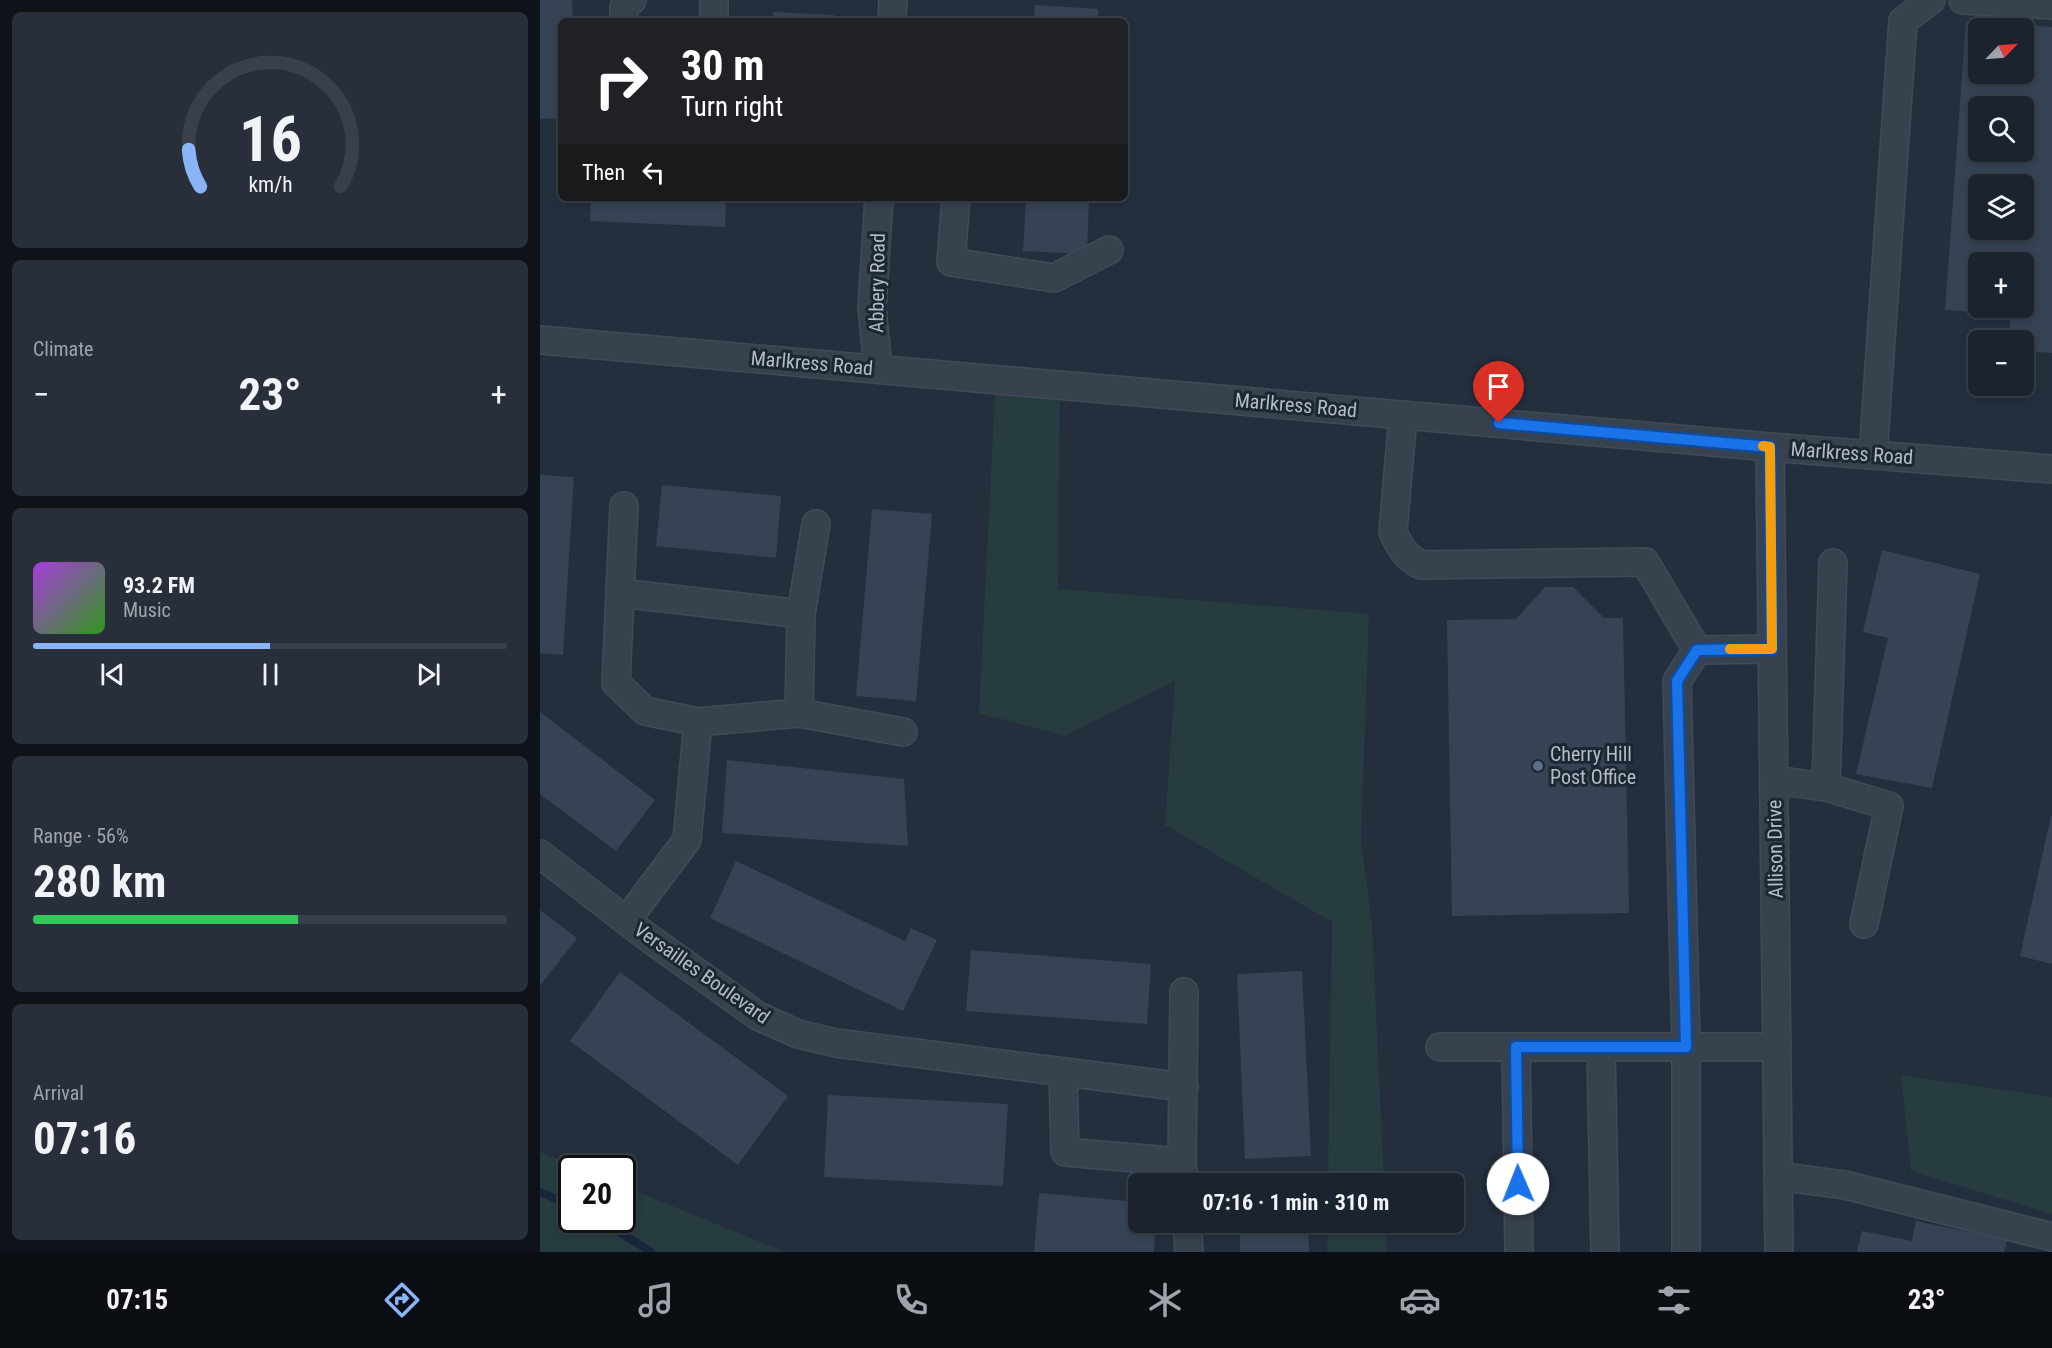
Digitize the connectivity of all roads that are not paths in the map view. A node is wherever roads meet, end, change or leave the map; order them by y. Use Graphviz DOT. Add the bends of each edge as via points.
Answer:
graph roads {
  1 [pos="632,0"];
  2 [pos="714,0"];
  3 [pos="893,0"];
  4 [pos="1931,0"];
  5 [pos="1963,0"];
  6 [pos="2052,5"];
  7 [pos="624,18"];
  8 [pos="714,18"];
  9 [pos="892,18"];
  10 [pos="879,201"];
  11 [pos="956,201"];
  12 [pos="1109,250"];
  13 [pos="540,340"];
  14 [pos="878,368"];
  15 [pos="1403,415"];
  16 [pos="1770,447"];
  17 [pos="1873,455"];
  18 [pos="2052,469"];
  19 [pos="624,506"];
  20 [pos="816,524"];
  21 [pos="1833,563"];
  22 [pos="620,593"];
  23 [pos="801,614"];
  24 [pos="1772,649"];
  25 [pos="1697,650"];
  26 [pos="799,713"];
  27 [pos="698,722"];
  28 [pos="903,732"];
  29 [pos="1774,780"];
  30 [pos="1826,787"];
  31 [pos="540,854"];
  32 [pos="626,921"];
  33 [pos="1864,924"];
  34 [pos="1184,992"];
  35 [pos="1440,1047"];
  36 [pos="1516,1047"];
  37 [pos="1601,1047"];
  38 [pos="1686,1047"];
  39 [pos="1777,1047"];
  40 [pos="1063,1072"];
  41 [pos="1184,1087"];
  42 [pos="1183,1173"];
  43 [pos="1778,1176"];
  44 [pos="1188,1233"];
  45 [pos="2052,1237"];
  46 [pos="1189,1252"];
  47 [pos="1519,1252"];
  48 [pos="1605,1252"];
  49 [pos="1686,1252"];
  50 [pos="1779,1252"];
  1 -- 7 [label="street" via="624,7"];
  2 -- 8 [label="street"];
  3 -- 9 [label="street"];
  4 -- 17 [label="street" via="1903,21"];
  5 -- 6 [label="street"];
  10 -- 14 [label="street, Abbery Road" via="872,308"];
  11 -- 12 [label="street" via="951,262 1054,278"];
  13 -- 14 [label="street, Marlkress Road"];
  14 -- 15 [label="street, Marlkress Road"];
  15 -- 16 [label="street, Marlkress Road"];
  15 -- 25 [label="street" via="1393,532 1408,558 1421,566 1645,562"];
  16 -- 17 [label="street, Marlkress Road"];
  16 -- 24 [label="street, Allison Drive"];
  17 -- 18 [label="street, Marlkress Road"];
  19 -- 22 [label="street"];
  20 -- 23 [label="street"];
  21 -- 30 [label="street"];
  22 -- 23 [label="street"];
  22 -- 27 [label="street" via="616,683 645,711"];
  23 -- 26 [label="street"];
  24 -- 25 [label="street"];
  24 -- 29 [label="street, Allison Drive"];
  25 -- 38 [label="street" via="1677,681"];
  26 -- 27 [label="street"];
  26 -- 28 [label="street"];
  27 -- 32 [label="street" via="687,840"];
  29 -- 30 [label="street"];
  29 -- 39 [label="street, Allison Drive"];
  30 -- 33 [label="street" via="1889,806"];
  31 -- 32 [label="street, Versailles Boulevard"];
  32 -- 40 [label="street, Versailles Boulevard" via="758,1016 798,1034 836,1043"];
  34 -- 41 [label="street"];
  35 -- 36 [label="street"];
  36 -- 37 [label="street"];
  36 -- 47 [label="street"];
  37 -- 38 [label="street"];
  37 -- 48 [label="street"];
  38 -- 39 [label="street"];
  38 -- 49 [label="street"];
  39 -- 43 [label="street, Allison Drive"];
  40 -- 41 [label="street, Versailles Boulevard"];
  40 -- 42 [label="street" via="1065,1152"];
  41 -- 42 [label="street"];
  43 -- 45 [label="street" via="1845,1185"];
  43 -- 50 [label="street, Allison Drive"];
  44 -- 46 [label="street"];
}
